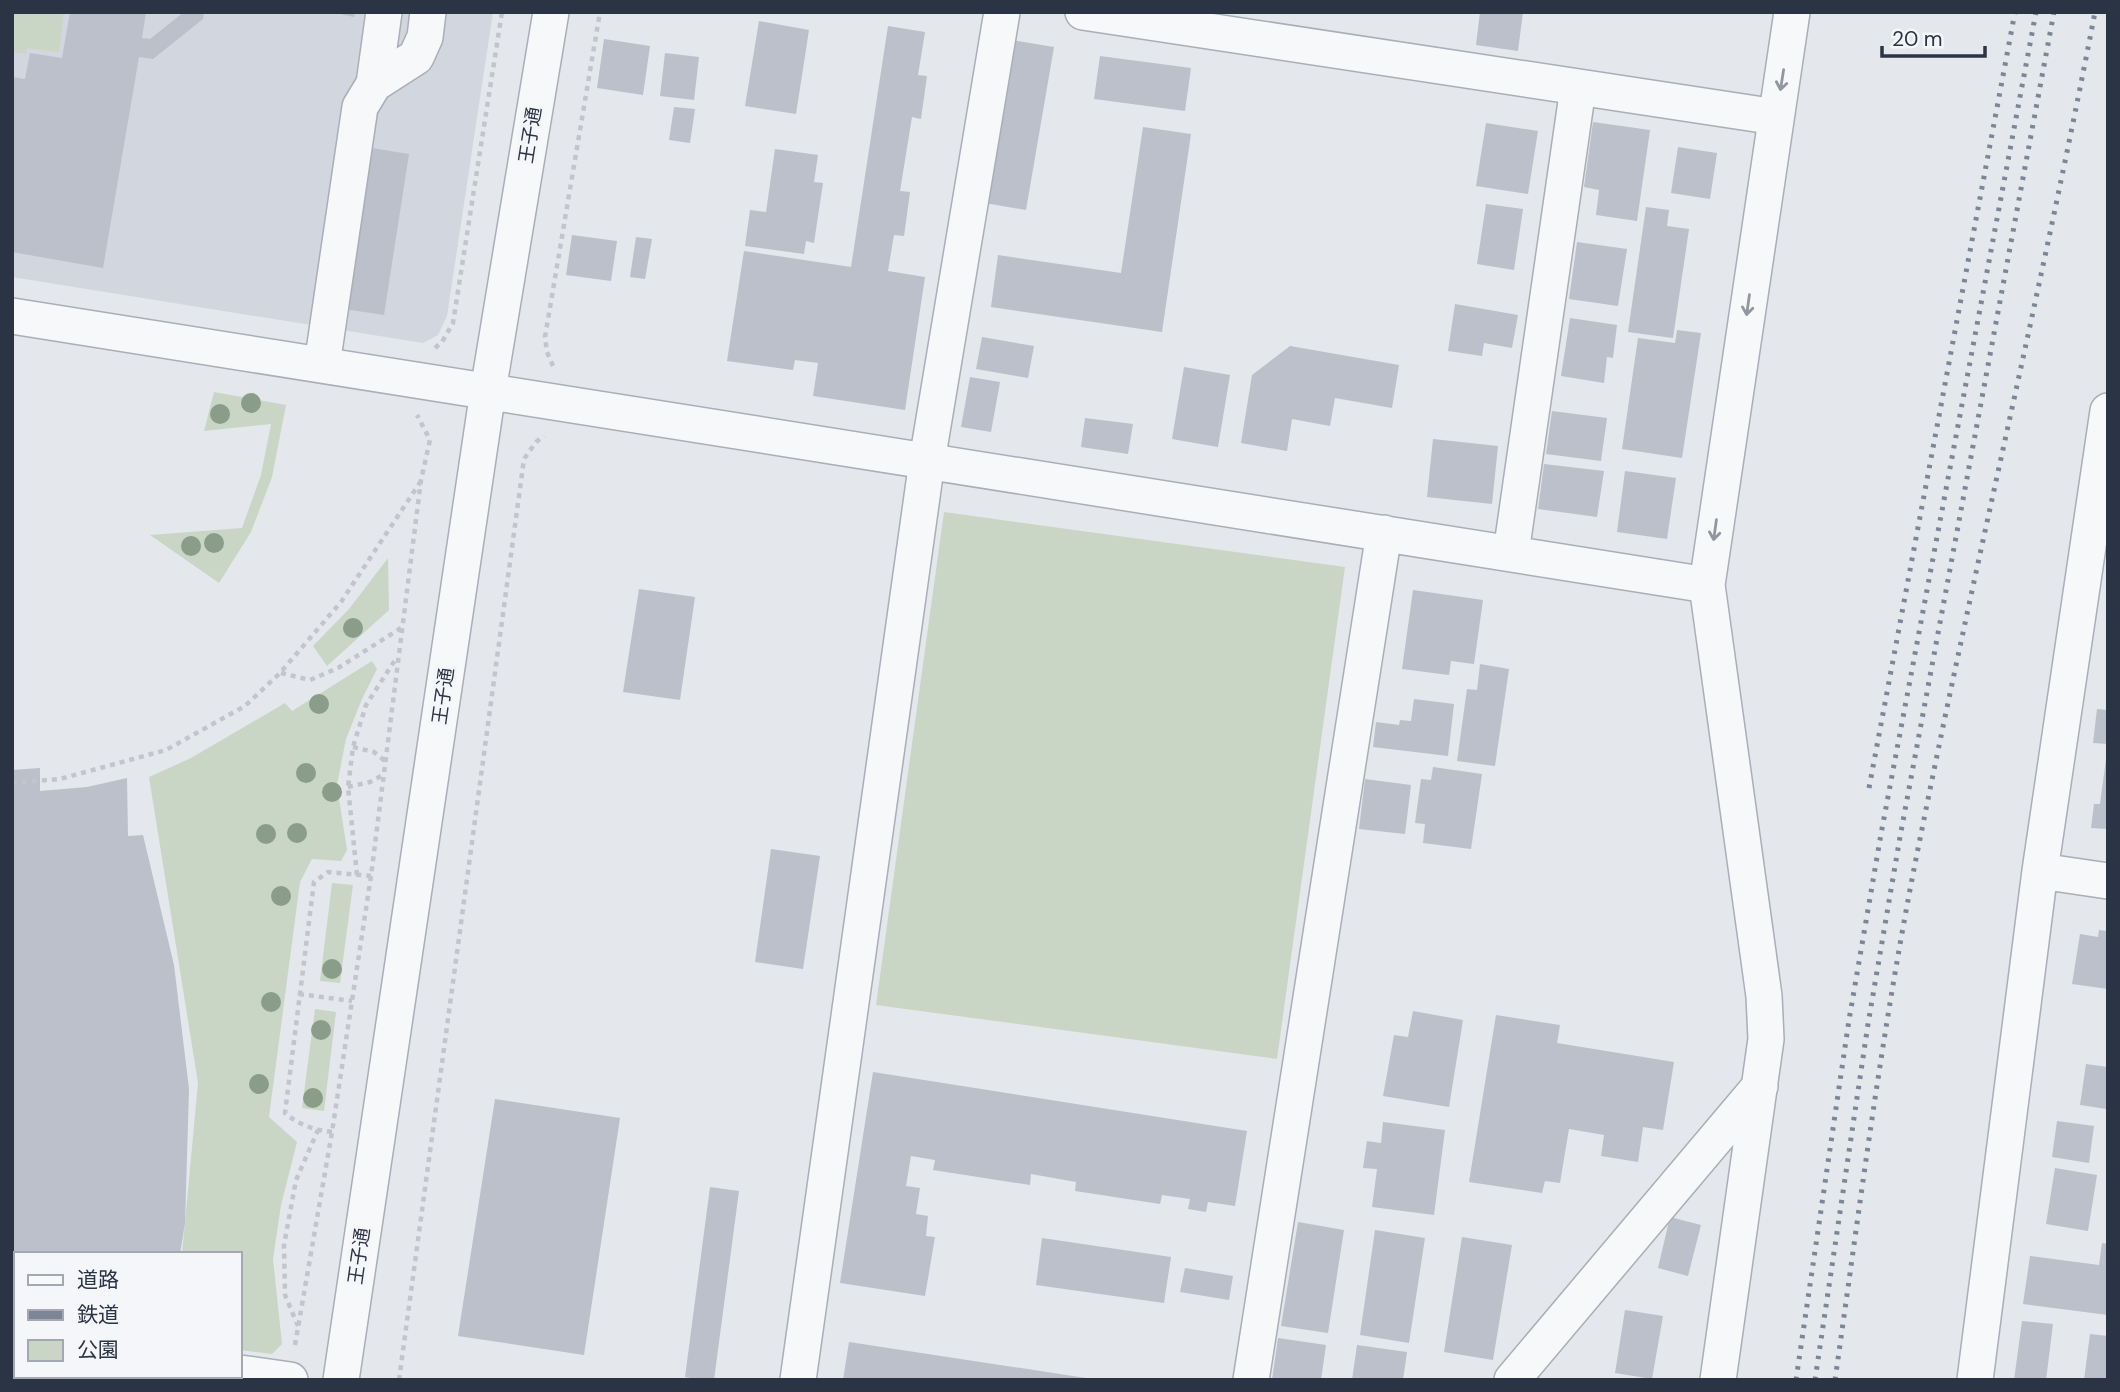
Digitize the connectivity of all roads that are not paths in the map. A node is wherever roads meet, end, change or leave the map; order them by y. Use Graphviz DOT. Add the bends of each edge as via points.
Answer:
graph roads {
  1 [pos="384,12"];
  2 [pos="428,12"];
  3 [pos="551,12"];
  4 [pos="1002,12"];
  5 [pos="1083,12"];
  6 [pos="1792,12"];
  7 [pos="374,84"];
  8 [pos="1578,88"];
  9 [pos="1776,117"];
  10 [pos="12,316"];
  11 [pos="322,365"];
  12 [pos="488,391"];
  13 [pos="2108,411"];
  14 [pos="927,461"];
  15 [pos="2103,473"];
  16 [pos="1384,533"];
  17 [pos="1511,554"];
  18 [pos="1707,585"];
  19 [pos="2040,871"];
  20 [pos="2108,881"];
  21 [pos="1760,1086"];
  22 [pos="242,1373"];
  23 [pos="352,1378"];
  24 [pos="289,1380"];
  25 [pos="798,1380"];
  26 [pos="1251,1380"];
  27 [pos="1512,1380"];
  28 [pos="1718,1380"];
  29 [pos="1975,1380"];
  1 -- 7 [label="street"];
  2 -- 7 [label="street" via="416,58"];
  3 -- 12 [label="street, 王子通"];
  4 -- 14 [label="street"];
  5 -- 8 [label="street"];
  6 -- 9 [label="street, one-way"];
  7 -- 11 [label="street" via="360,107"];
  8 -- 9 [label="street"];
  8 -- 17 [label="street"];
  9 -- 18 [label="street, one-way"];
  10 -- 11 [label="street"];
  11 -- 12 [label="street"];
  12 -- 14 [label="street"];
  12 -- 23 [label="street, 王子通"];
  13 -- 15 [label="street"];
  14 -- 16 [label="street"];
  14 -- 25 [label="street"];
  15 -- 19 [label="street"];
  16 -- 17 [label="street"];
  16 -- 26 [label="street"];
  17 -- 18 [label="street"];
  18 -- 21 [label="street" via="1764,996 1766,1039"];
  19 -- 20 [label="street"];
  19 -- 29 [label="street"];
  21 -- 27 [label="street"];
  21 -- 28 [label="street"];
  22 -- 24 [label="street"];
}
